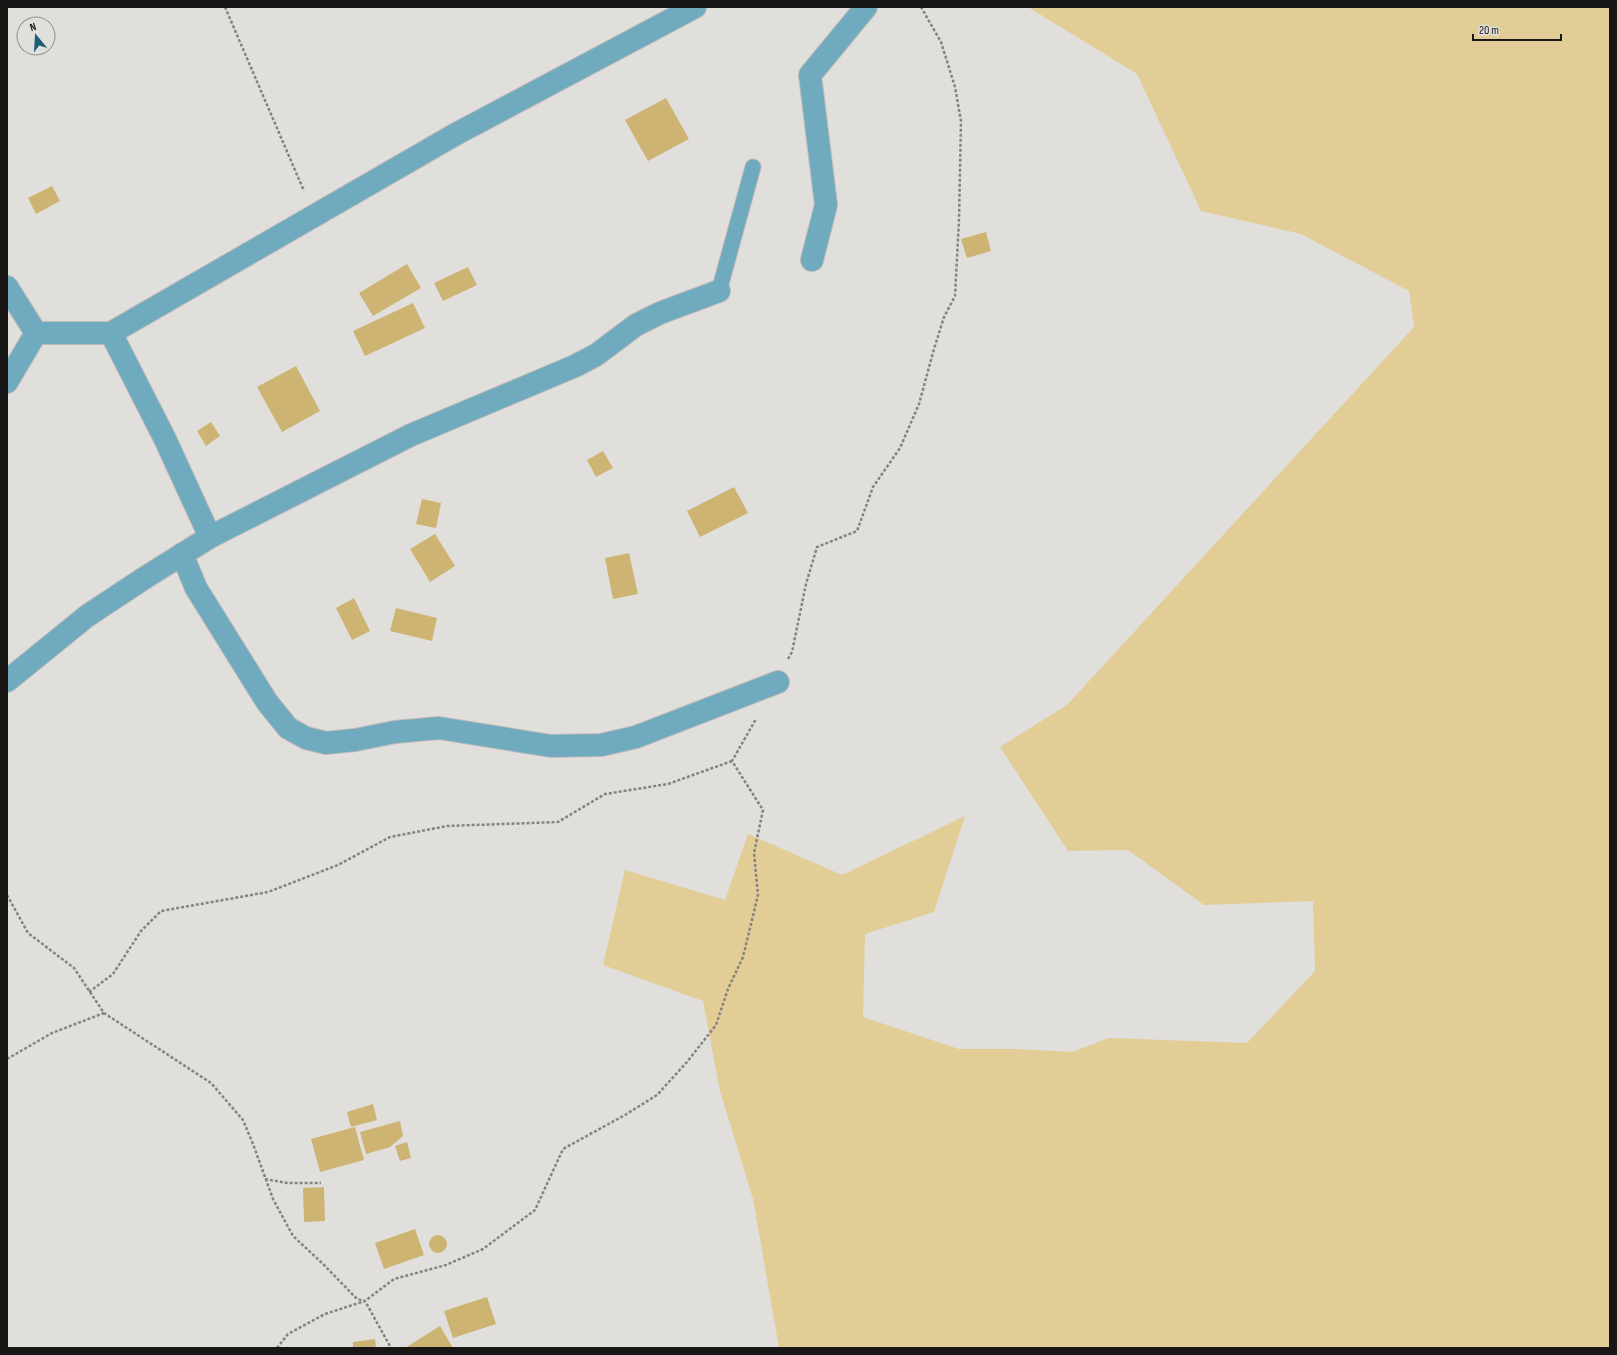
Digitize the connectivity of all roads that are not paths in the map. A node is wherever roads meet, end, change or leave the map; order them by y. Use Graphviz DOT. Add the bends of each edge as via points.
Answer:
graph roads {
  1 [pos="696,7"];
  2 [pos="866,7"];
  3 [pos="753,167"];
  4 [pos="812,260"];
  5 [pos="7,287"];
  6 [pos="718,291"];
  7 [pos="36,333"];
  8 [pos="111,333"];
  9 [pos="7,382"];
  10 [pos="210,537"];
  11 [pos="182,554"];
  12 [pos="7,681"];
  13 [pos="778,682"];
  1 -- 8 [label="street" via="456,134"];
  2 -- 4 [label="street" via="810,75 826,205"];
  3 -- 6 [label="lane"];
  5 -- 7 [label="street"];
  6 -- 10 [label="street" via="636,324 596,355 575,366 411,435"];
  7 -- 8 [label="street"];
  7 -- 9 [label="street"];
  8 -- 10 [label="street"];
  10 -- 11 [label="street"];
  11 -- 12 [label="street" via="87,616"];
  11 -- 13 [label="street" via="196,588 267,702 288,728 313,740 355,740 395,732 439,728 551,746 601,745 636,737"];
}
